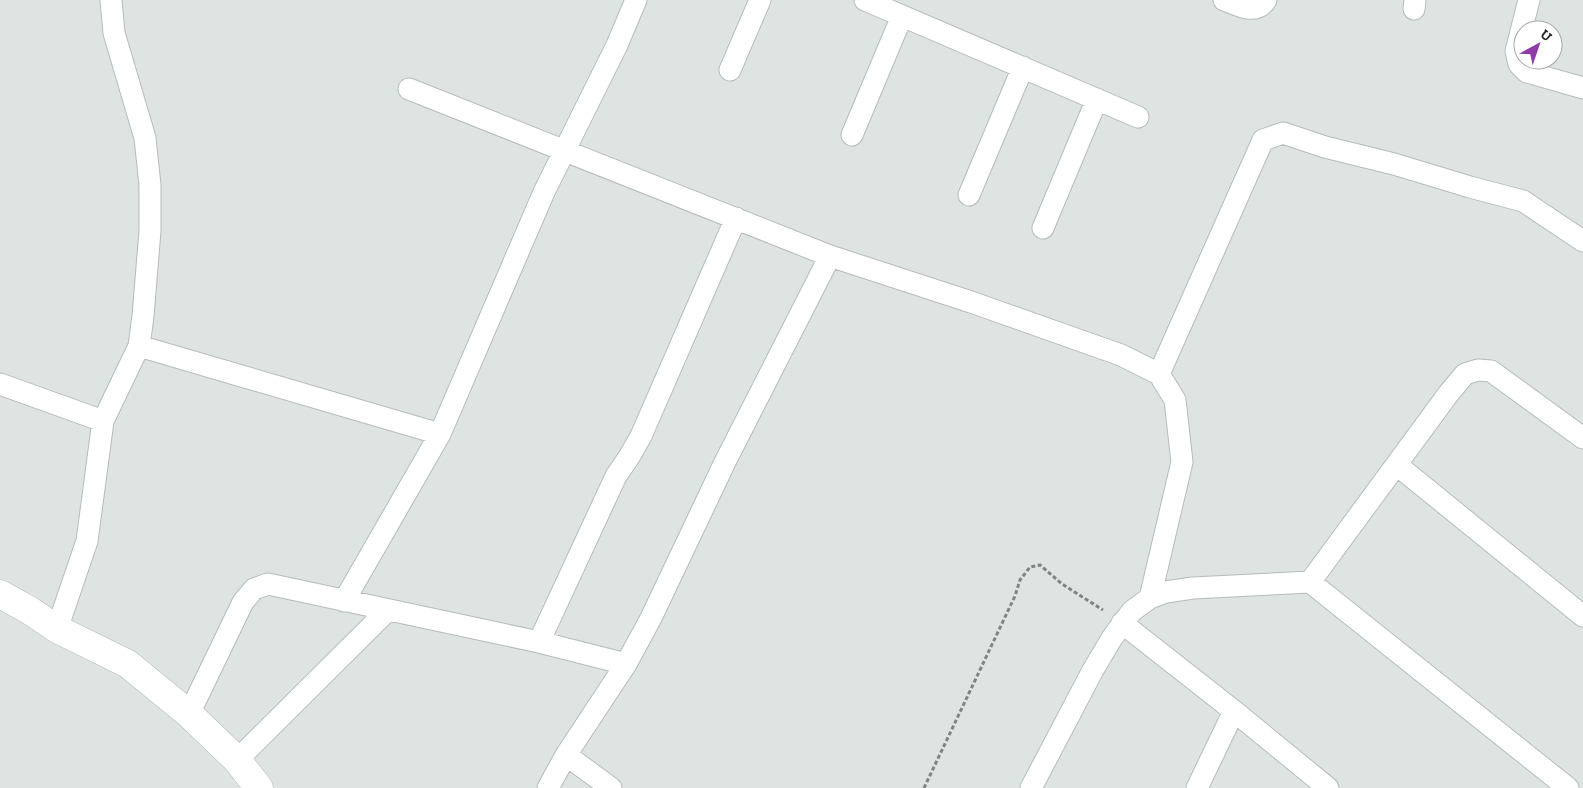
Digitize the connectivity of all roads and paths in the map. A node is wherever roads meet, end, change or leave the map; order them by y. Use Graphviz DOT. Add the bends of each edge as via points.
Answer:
graph roads {
  1 [pos="111,0"];
  2 [pos="636,0"];
  3 [pos="760,0"];
  4 [pos="865,0"];
  5 [pos="1224,0"];
  6 [pos="1266,0"];
  7 [pos="1528,0"];
  8 [pos="897,9"];
  9 [pos="1022,67"];
  10 [pos="730,70"];
  11 [pos="409,88"];
  12 [pos="1583,88"];
  13 [pos="1097,99"];
  14 [pos="1138,117"];
  15 [pos="852,135"];
  16 [pos="565,151"];
  17 [pos="969,195"];
  18 [pos="736,218"];
  19 [pos="1043,228"];
  20 [pos="1583,241"];
  21 [pos="830,256"];
  22 [pos="139,346"];
  23 [pos="1159,374"];
  24 [pos="0,384"];
  25 [pos="103,422"];
  26 [pos="440,434"];
  27 [pos="1583,438"];
  28 [pos="1397,465"];
  29 [pos="1310,582"];
  30 [pos="0,594"];
  31 [pos="1150,598"];
  32 [pos="344,601"];
  33 [pos="388,610"];
  34 [pos="1583,616"];
  35 [pos="1122,623"];
  36 [pos="57,629"];
  37 [pos="539,642"];
  38 [pos="626,664"];
  39 [pos="1234,711"];
  40 [pos="189,714"];
  41 [pos="566,755"];
  42 [pos="237,760"];
  43 [pos="259,788"];
  44 [pos="548,788"];
  45 [pos="611,788"];
  46 [pos="924,788"];
  47 [pos="1031,788"];
  48 [pos="1197,788"];
  49 [pos="1328,788"];
  50 [pos="1568,788"];
  1 -- 22 [label="street" via="114,33 145,138 150,185 150,231"];
  2 -- 16 [label="street"];
  3 -- 10 [label="street"];
  4 -- 8 [label="street"];
  5 -- 6 [label="street" via="1253,9"];
  7 -- 12 [label="street" via="1516,51 1519,64 1527,72"];
  8 -- 9 [label="street"];
  8 -- 15 [label="street"];
  9 -- 13 [label="street"];
  9 -- 17 [label="street"];
  11 -- 16 [label="street"];
  13 -- 14 [label="street"];
  13 -- 19 [label="street"];
  16 -- 18 [label="street"];
  16 -- 26 [label="street" via="544,192"];
  18 -- 21 [label="street"];
  18 -- 37 [label="street" via="641,436 616,476"];
  20 -- 23 [label="street" via="1523,201 1283,133 1263,140"];
  21 -- 23 [label="street" via="1102,348"];
  21 -- 38 [label="street"];
  22 -- 25 [label="street"];
  22 -- 26 [label="street"];
  23 -- 31 [label="street" via="1175,400 1182,462"];
  24 -- 25 [label="street"];
  25 -- 36 [label="street" via="87,541"];
  26 -- 32 [label="street"];
  27 -- 28 [label="street" via="1491,371 1478,370 1466,374 1449,393"];
  28 -- 29 [label="street"];
  28 -- 34 [label="street"];
  29 -- 31 [label="street" via="1193,588"];
  29 -- 50 [label="street"];
  30 -- 36 [label="main road"];
  31 -- 35 [label="street"];
  32 -- 33 [label="street"];
  32 -- 40 [label="street" via="268,584 254,589 243,602"];
  33 -- 37 [label="street"];
  33 -- 42 [label="street"];
  35 -- 39 [label="street"];
  35 -- 46 [label="path" via="1062,584 1040,565 1030,567 1020,580"];
  35 -- 47 [label="street" via="1093,670"];
  36 -- 40 [label="main road" via="128,664"];
  37 -- 38 [label="street"];
  38 -- 41 [label="street"];
  39 -- 48 [label="street"];
  39 -- 49 [label="street"];
  40 -- 42 [label="main road"];
  41 -- 44 [label="street"];
  41 -- 45 [label="street"];
  42 -- 43 [label="main road"];
}
